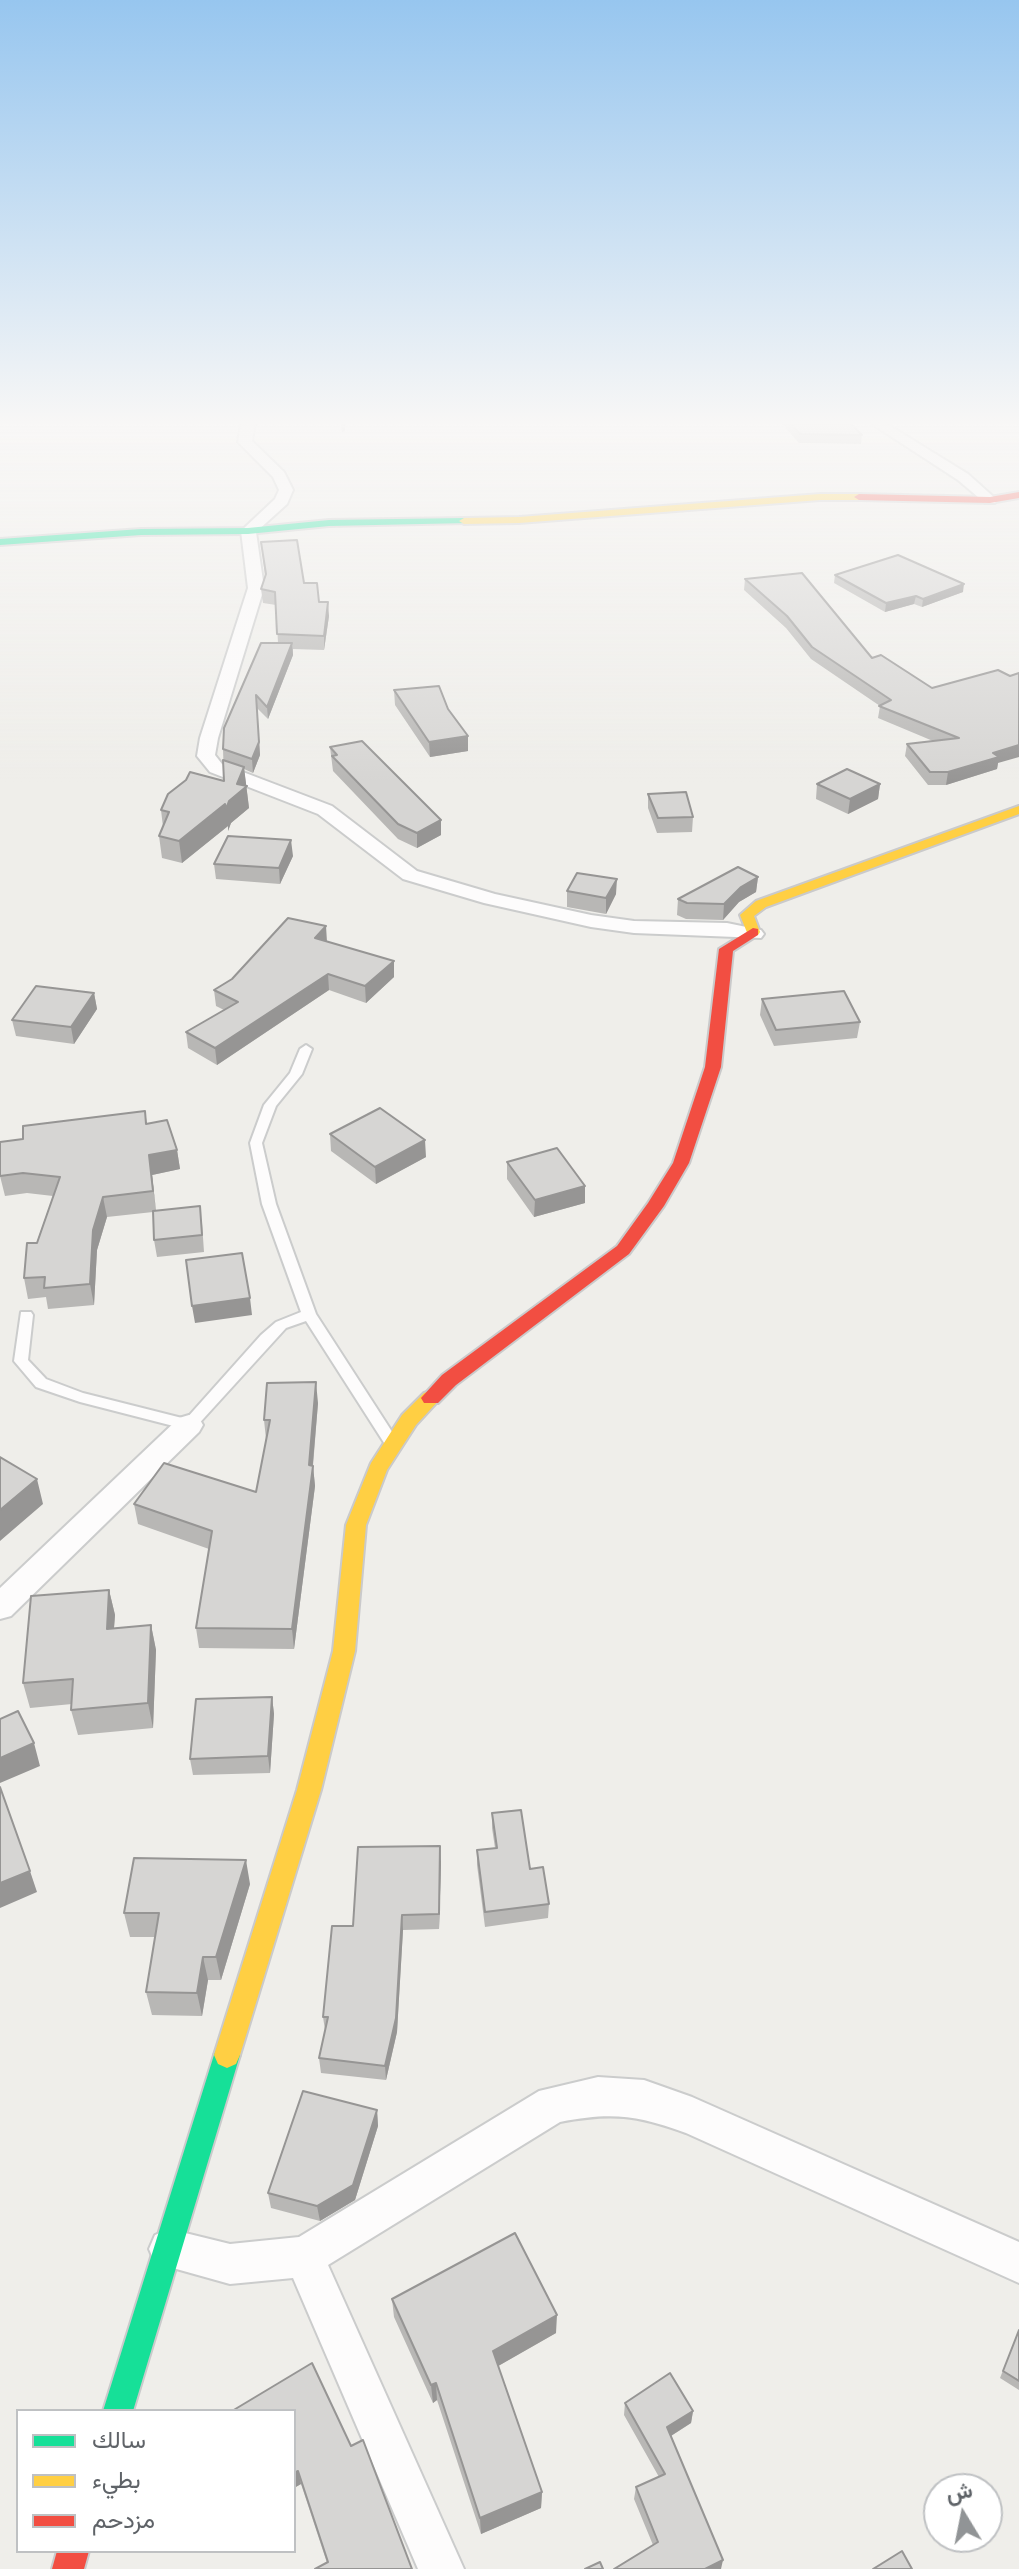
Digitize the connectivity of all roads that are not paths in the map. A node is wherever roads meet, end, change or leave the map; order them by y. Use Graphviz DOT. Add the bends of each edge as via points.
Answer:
graph roads {
  1 [pos="250,544"];
  2 [pos="1019,810"];
  3 [pos="754,934"];
  4 [pos="306,1049"];
  5 [pos="309,1314"];
  6 [pos="26,1315"];
  7 [pos="189,1425"];
  8 [pos="393,1445"];
  9 [pos="0,1607"];
  10 [pos="169,2249"];
  11 [pos="304,2257"];
  12 [pos="1019,2263"];
  13 [pos="119,2409"];
  14 [pos="441,2569"];
  1 -- 3 [label="street" via="256,588 209,738 206,756 216,768 325,810 410,875 591,921"];
  2 -- 3 [label="main road" via="761,904 747,915"];
  3 -- 8 [label="main road" via="726,949 713,1067 681,1163 655,1206 623,1250 449,1380 409,1420"];
  4 -- 5 [label="lane" via="296,1074 270,1105 256,1143 269,1204"];
  5 -- 7 [label="lane" via="281,1325"];
  5 -- 8 [label="lane"];
  6 -- 7 [label="lane" via="21,1361 41,1383"];
  7 -- 9 [label="street"];
  8 -- 10 [label="main road" via="356,1525 344,1651 309,1790"];
  10 -- 11 [label="street" via="230,2264"];
  10 -- 13 [label="main road"];
  11 -- 12 [label="street" via="553,2104 598,2096 644,2099 692,2116"];
  11 -- 14 [label="street"];
}
